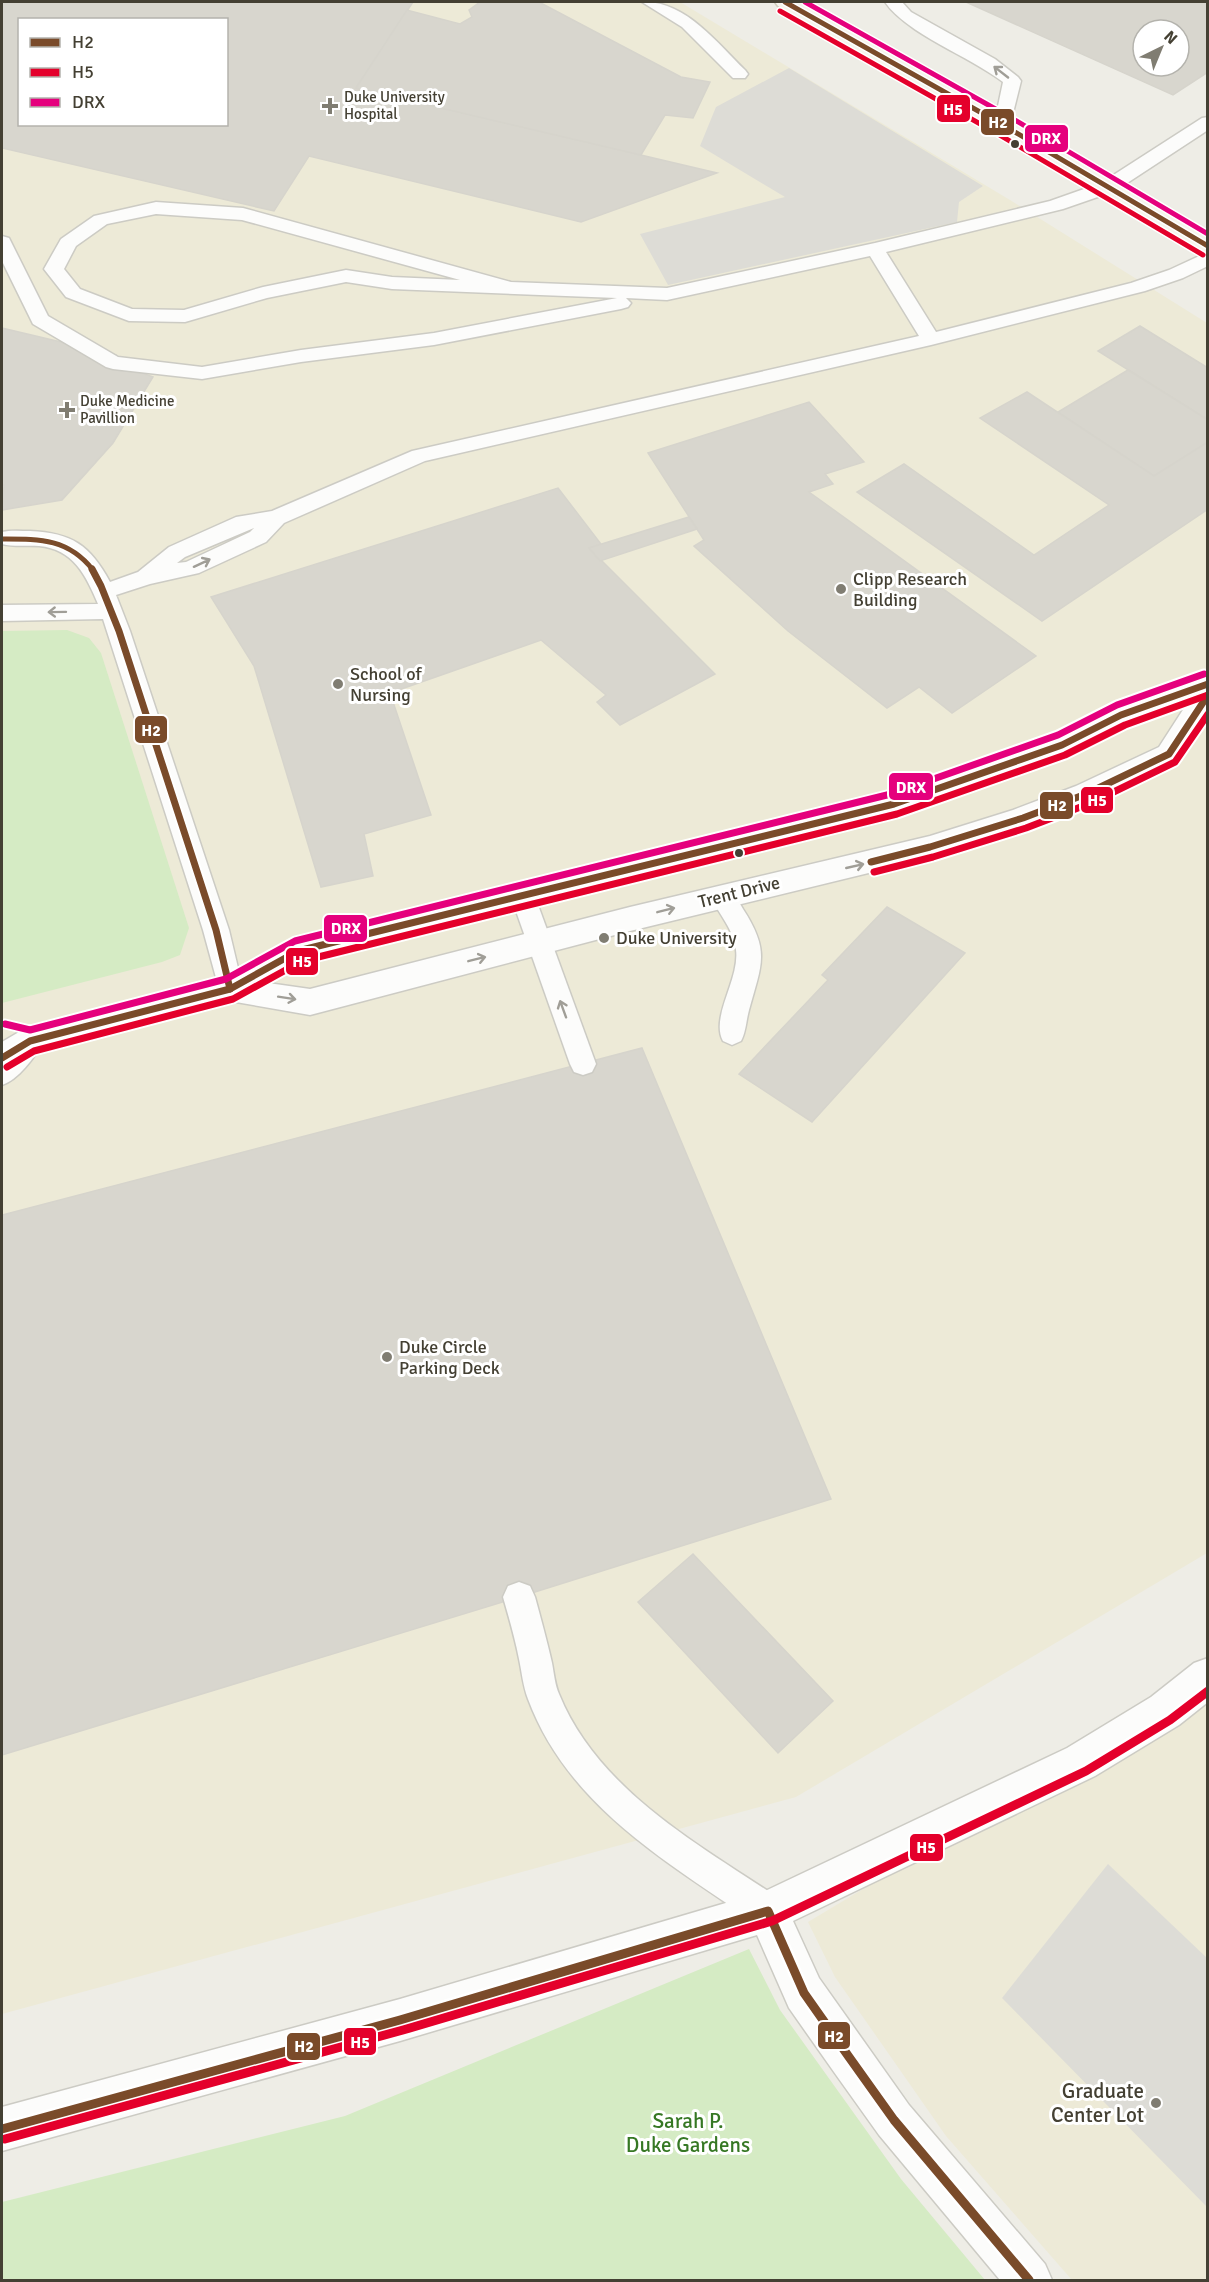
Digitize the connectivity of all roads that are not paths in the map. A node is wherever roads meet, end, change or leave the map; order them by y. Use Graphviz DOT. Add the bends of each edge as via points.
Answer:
graph roads {
  1 [pos="650,2"];
  2 [pos="785,2"];
  3 [pos="893,2"];
  4 [pos="739,74"];
  5 [pos="1208,122"];
  6 [pos="1003,125"];
  7 [pos="1108,187"];
  8 [pos="2,242"];
  9 [pos="1208,246"];
  10 [pos="875,249"];
  11 [pos="1208,258"];
  12 [pos="510,288"];
  13 [pos="667,294"];
  14 [pos="931,339"];
  15 [pos="6,538"];
  16 [pos="107,602"];
  17 [pos="2,613"];
  18 [pos="1208,684"];
  19 [pos="1208,694"];
  20 [pos="522,894"];
  21 [pos="722,896"];
  22 [pos="539,943"];
  23 [pos="230,989"];
  24 [pos="732,1034"];
  25 [pos="16,1037"];
  26 [pos="2,1058"];
  27 [pos="583,1064"];
  28 [pos="2,1074"];
  29 [pos="519,1597"];
  30 [pos="1208,1677"];
  31 [pos="768,1911"];
  32 [pos="2,2129"];
  33 [pos="1029,2280"];
  1 -- 4 [label="lane" via="688,23"];
  2 -- 6 [label="main road"];
  6 -- 3 [label="lane, one-way" via="1012,81 989,63 905,16"];
  5 -- 7 [label="lane"];
  6 -- 7 [label="main road"];
  7 -- 9 [label="main road"];
  7 -- 10 [label="lane" via="1056,205"];
  8 -- 13 [label="lane" via="40,320 113,363 202,373 434,339"];
  10 -- 13 [label="lane"];
  10 -- 14 [label="lane"];
  11 -- 14 [label="lane" via="1138,287"];
  12 -- 12 [label="lane" via="243,214 156,207 101,220 68,243 54,269 73,293 129,315 185,316 263,293 346,276 392,283"];
  12 -- 13 [label="lane"];
  14 -- 16 [label="lane" via="419,456 276,518 258,537 191,568 146,577"];
  15 -- 16 [label="lane" via="70,546 85,557"];
  16 -- 17 [label="lane, one-way"];
  16 -- 23 [label="lane" via="216,930"];
  18 -- 20 [label="street, Trent Drive" via="1120,715 1062,745 894,804"];
  21 -- 19 [label="street, Trent Drive, one-way" via="930,847 1086,794 1169,754"];
  20 -- 22 [label="lane"];
  20 -- 23 [label="street, Trent Drive" via="298,951"];
  22 -- 21 [label="street, Trent Drive, one-way"];
  21 -- 24 [label="lane" via="748,940 750,969 732,1022"];
  23 -- 22 [label="street, Trent Drive, one-way" via="310,1002"];
  27 -- 22 [label="lane, one-way"];
  23 -- 25 [label="street, Trent Drive"];
  25 -- 26 [label="street, Trent Drive"];
  25 -- 28 [label="lane"];
  29 -- 31 [label="lane" via="544,1698 573,1755 624,1810 670,1847"];
  30 -- 31 [label="street" via="1165,1711 1081,1762"];
  31 -- 32 [label="street" via="400,2020"];
  31 -- 33 [label="street" via="804,1993 849,2057 894,2120"];
}
